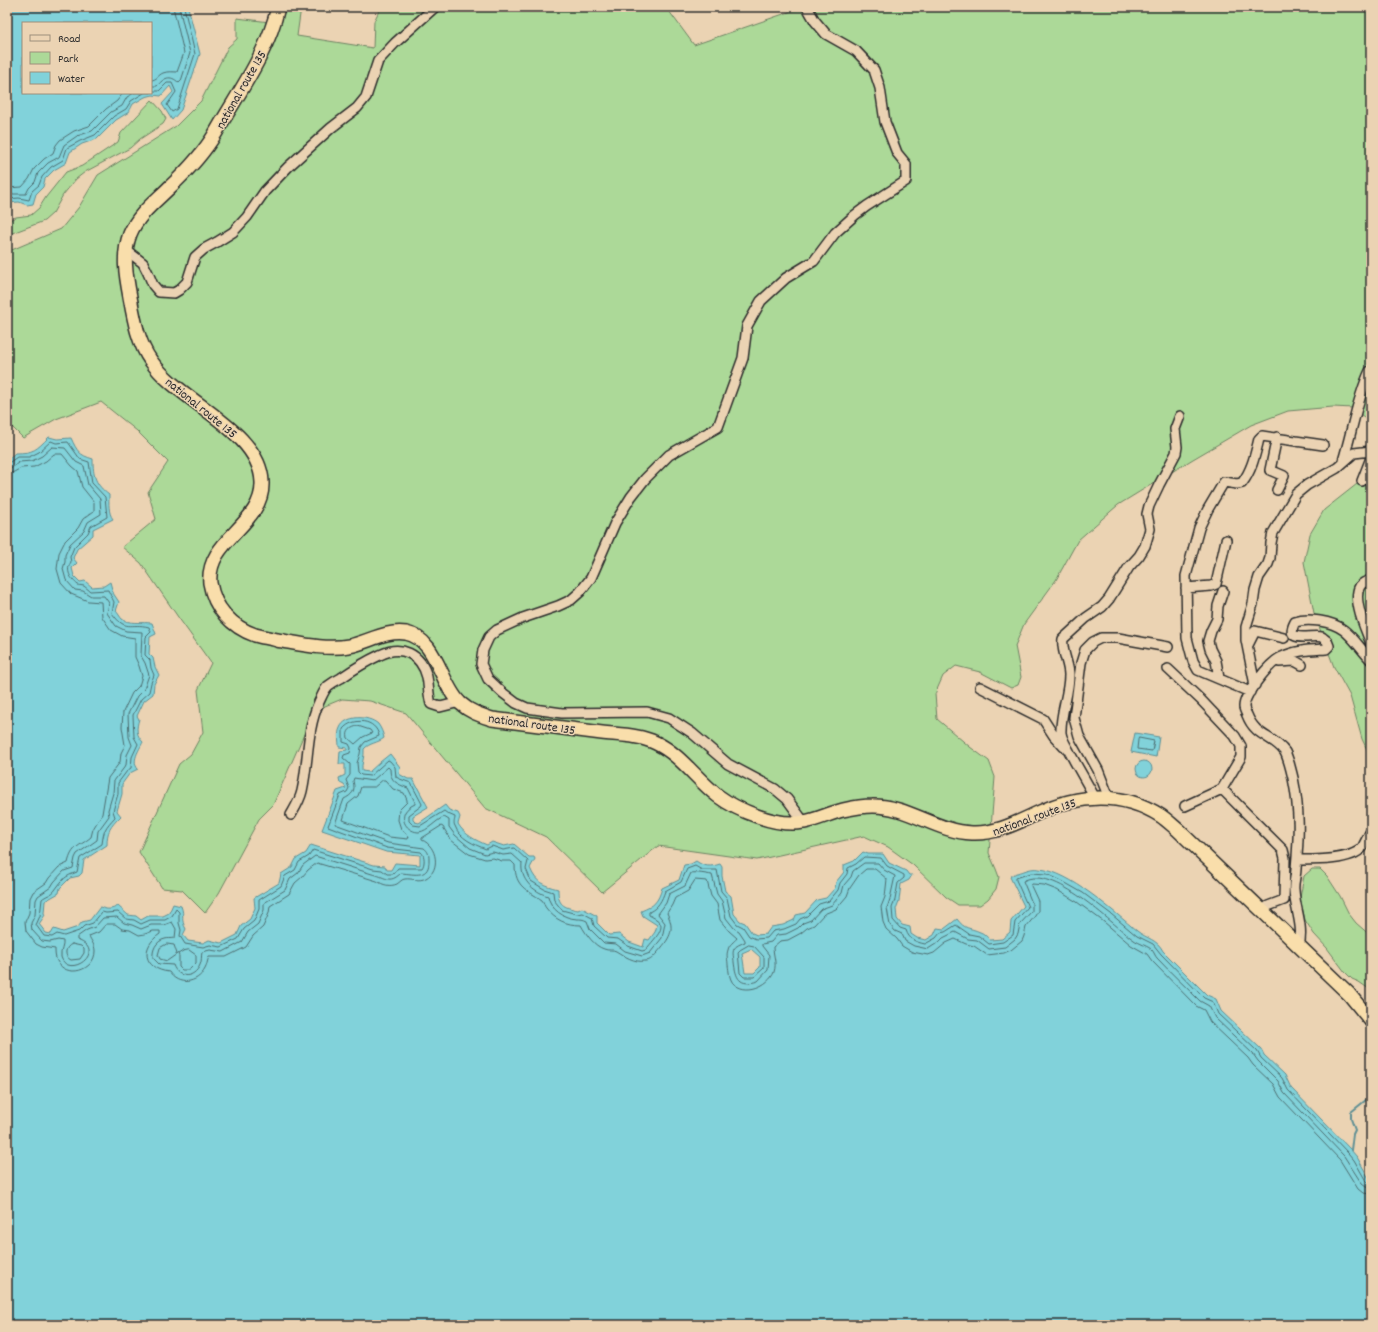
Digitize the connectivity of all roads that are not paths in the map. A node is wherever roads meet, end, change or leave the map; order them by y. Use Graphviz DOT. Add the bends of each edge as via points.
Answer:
graph roads {
  1 [pos="278,7"];
  2 [pos="435,7"];
  3 [pos="807,7"];
  4 [pos="126,250"];
  5 [pos="1371,371"];
  6 [pos="1180,416"];
  7 [pos="1277,438"];
  8 [pos="1323,445"];
  9 [pos="1371,451"];
  10 [pos="1371,458"];
  11 [pos="1343,461"];
  12 [pos="1362,481"];
  13 [pos="1277,490"];
  14 [pos="1226,540"];
  15 [pos="1371,580"];
  16 [pos="1186,588"];
  17 [pos="1223,591"];
  18 [pos="1284,638"];
  19 [pos="1370,639"];
  20 [pos="1248,645"];
  21 [pos="1168,647"];
  22 [pos="1371,660"];
  23 [pos="1274,663"];
  24 [pos="1302,665"];
  25 [pos="1168,669"];
  26 [pos="1219,678"];
  27 [pos="980,687"];
  28 [pos="1252,688"];
  29 [pos="460,702"];
  30 [pos="1069,751"];
  31 [pos="1222,789"];
  32 [pos="1095,798"];
  33 [pos="1109,798"];
  34 [pos="1185,806"];
  35 [pos="291,815"];
  36 [pos="804,822"];
  37 [pos="1371,831"];
  38 [pos="1297,860"];
  39 [pos="1262,911"];
  40 [pos="1299,946"];
  41 [pos="1371,1021"];
  1 -- 4 [label="highway, national route 135" via="275,23 262,51 215,134 190,167 139,219"];
  2 -- 4 [label="street" via="378,61 366,97 357,108 288,167 265,191 233,232 195,257 187,282 179,290 174,293 159,292 152,285 143,263"];
  3 -- 36 [label="street" via="826,34 856,51 874,70 880,88 885,122 897,153 906,164 906,181 855,215 835,233 814,261 786,278 761,301 746,326 743,358 718,428 669,455 645,480 615,523 591,578 580,592 558,606 497,630 489,637 483,650 481,664 488,679 502,693 527,708 562,713 647,712 669,718 692,733 728,764 775,789 787,799"];
  4 -- 29 [label="highway, national route 135" via="127,282 132,306 139,336 150,361 188,397 232,430 252,452 260,468 261,494 256,506 250,517 216,553 212,563 211,588 222,613 232,623 255,635 312,646 351,646 383,634 408,633 419,639 431,652"];
  5 -- 11 [label="street" via="1361,395"];
  6 -- 30 [label="street" via="1175,429 1176,453 1149,506 1150,529 1145,546 1102,607 1062,640 1069,675 1061,732"];
  7 -- 8 [label="street"];
  7 -- 13 [label="street" via="1270,470 1284,476"];
  7 -- 16 [label="street" via="1262,436 1259,439 1253,464 1242,483 1224,482 1199,528 1186,576"];
  9 -- 11 [label="street" via="1354,453"];
  10 -- 12 [label="street"];
  11 -- 20 [label="street" via="1337,468 1296,494 1273,533 1270,558 1259,577 1247,621"];
  14 -- 16 [label="street" via="1216,584"];
  15 -- 19 [label="street" via="1360,586 1357,598"];
  16 -- 26 [label="street" via="1187,638 1193,661 1198,670"];
  17 -- 26 [label="street" via="1217,619 1208,641"];
  18 -- 20 [label="street" via="1255,631"];
  20 -- 28 [label="street"];
  21 -- 33 [label="street" via="1118,638 1101,638 1085,650 1074,718 1079,736 1098,770"];
  22 -- 23 [label="street" via="1340,627 1328,622 1308,620 1295,622 1292,632 1300,638 1322,637 1327,640 1329,646 1326,649 1305,650 1281,657"];
  23 -- 24 [label="street" via="1295,661"];
  23 -- 28 [label="street"];
  25 -- 31 [label="street" via="1201,700 1241,746 1241,757"];
  26 -- 28 [label="street"];
  27 -- 30 [label="street" via="1043,718 1054,736"];
  28 -- 38 [label="street" via="1244,708 1251,724 1285,752 1288,761 1299,810"];
  29 -- 35 [label="street" via="440,707 431,704 424,669 417,659 406,651 398,650 389,650 377,656 328,686 314,712 302,791"];
  29 -- 36 [label="highway, national route 135" via="474,713 492,720 646,738 670,751 717,795 737,808 776,821"];
  30 -- 32 [label="street"];
  31 -- 34 [label="street"];
  31 -- 39 [label="street" via="1283,850 1284,900"];
  32 -- 33 [label="highway, national route 135"];
  32 -- 36 [label="highway, national route 135" via="1069,801 1001,830 986,833 962,832 900,811 873,806 842,810"];
  33 -- 39 [label="highway, national route 135" via="1140,806 1162,817"];
  37 -- 38 [label="street" via="1362,848 1355,853 1326,859"];
  38 -- 40 [label="street" via="1294,889 1301,926"];
  39 -- 40 [label="highway, national route 135"];
  40 -- 41 [label="highway, national route 135" via="1349,994"];
}
